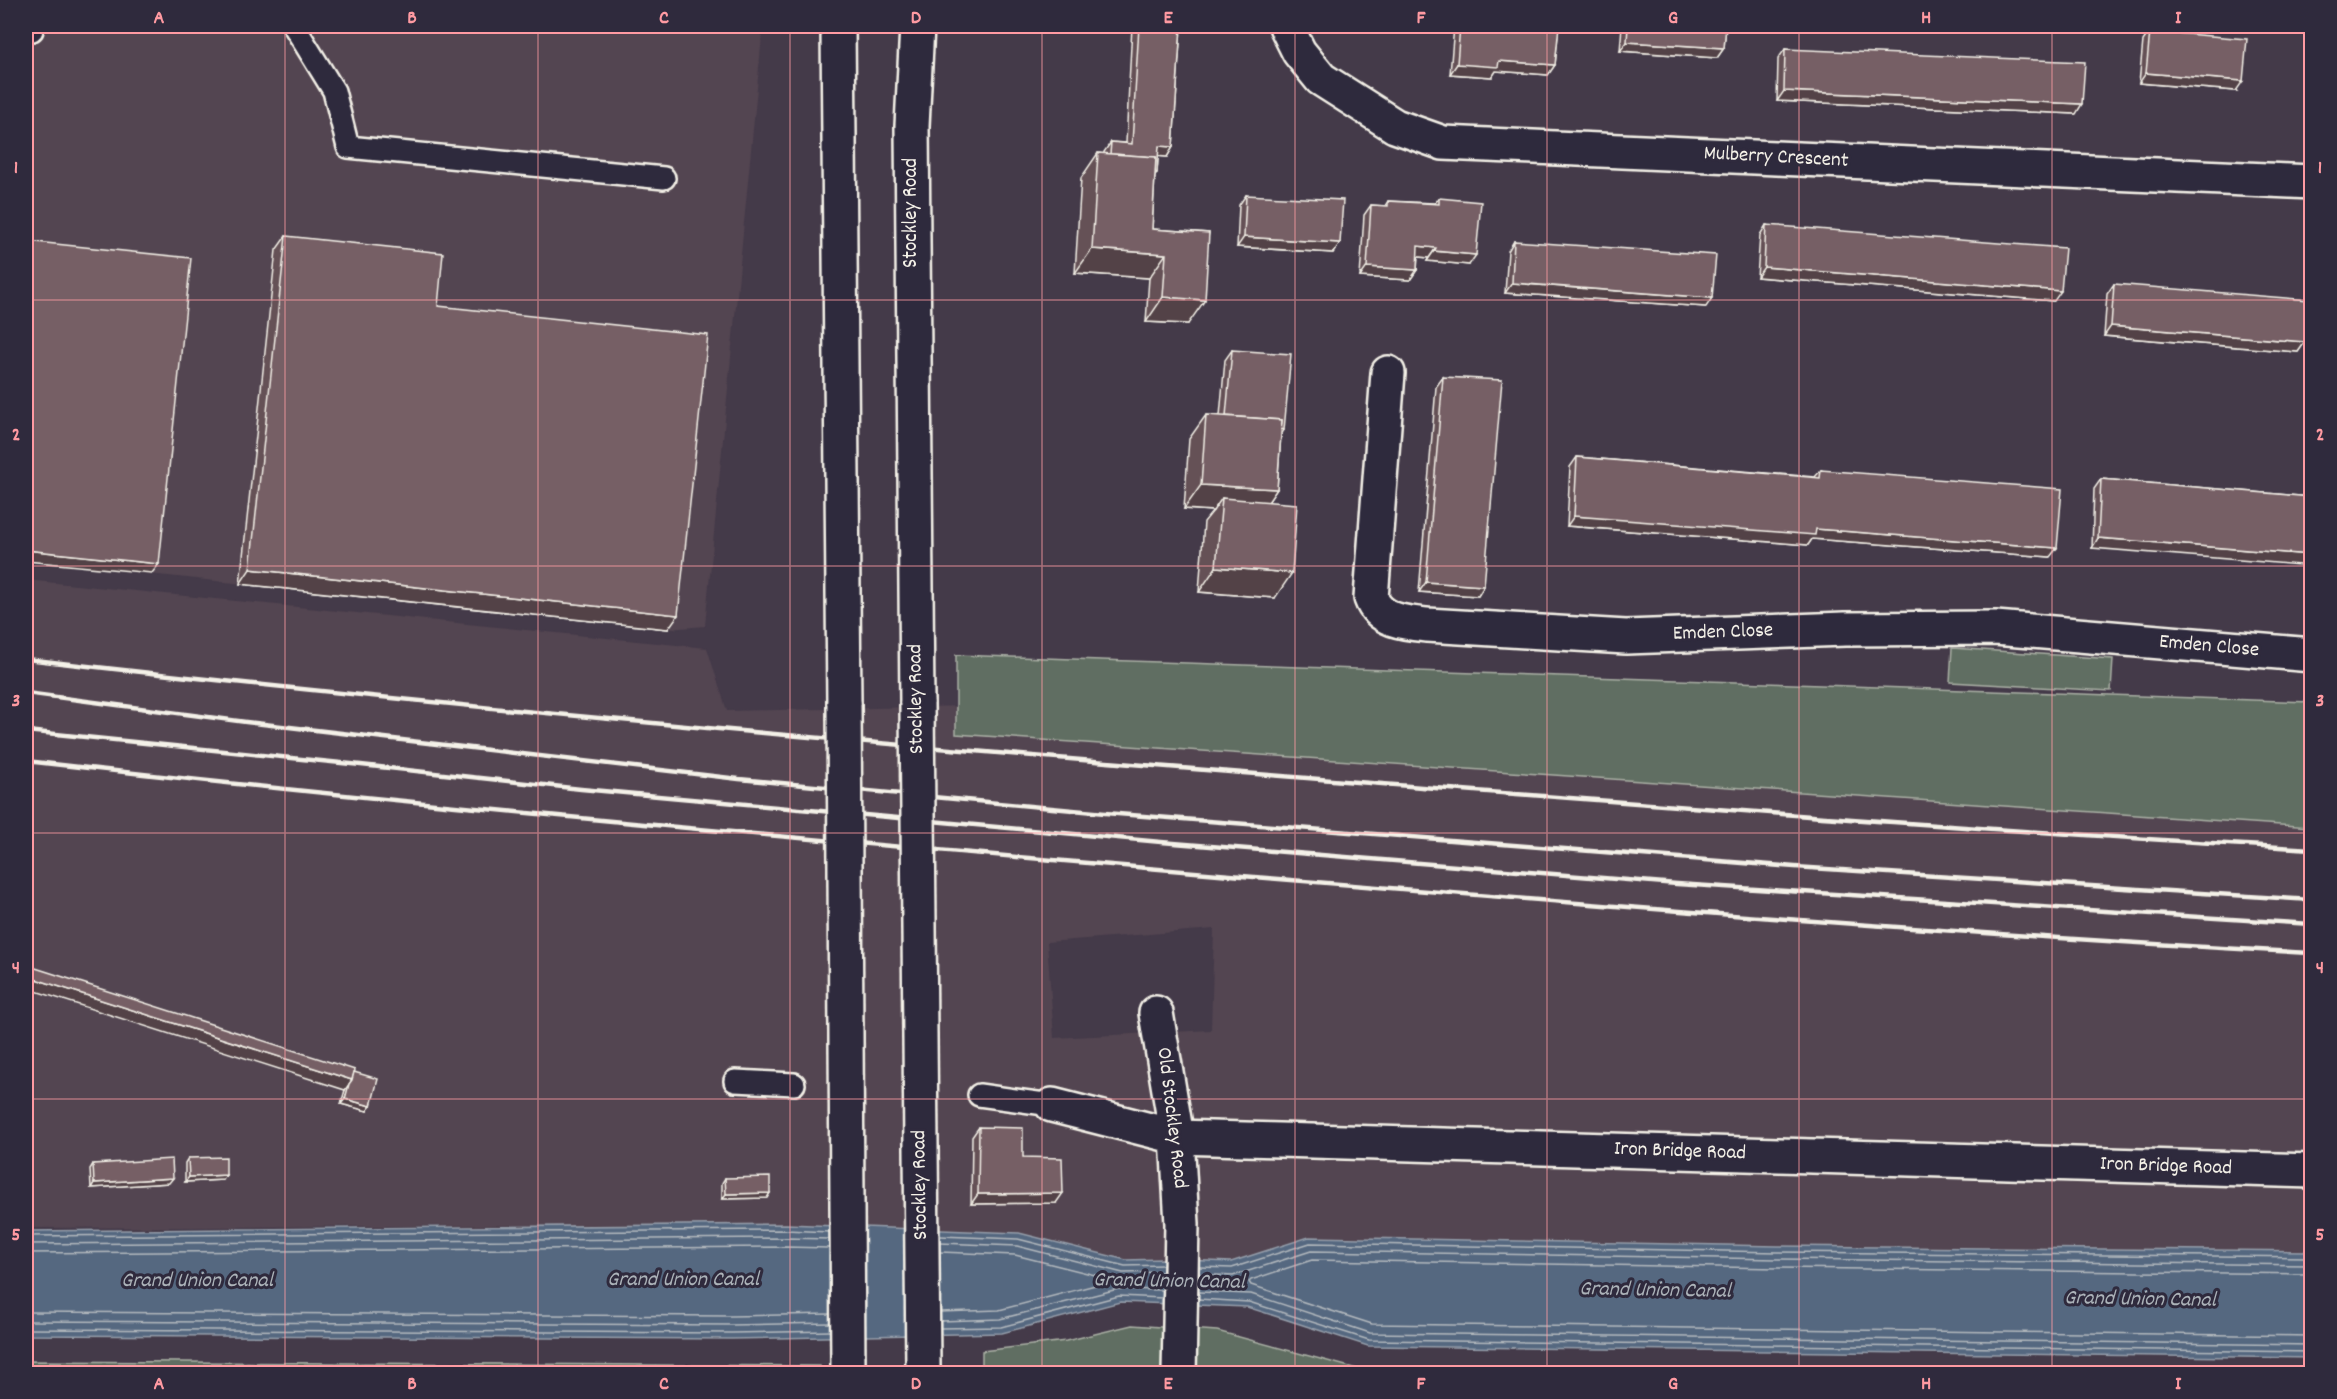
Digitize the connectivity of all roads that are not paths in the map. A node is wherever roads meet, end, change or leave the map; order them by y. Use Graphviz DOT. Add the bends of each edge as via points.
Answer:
graph roads {
  1 [pos="294,26"];
  2 [pos="838,26"];
  3 [pos="917,26"];
  4 [pos="1286,26"];
  5 [pos="664,178"];
  6 [pos="2312,182"];
  7 [pos="1388,373"];
  8 [pos="2312,655"];
  9 [pos="1156,1013"];
  10 [pos="735,1081"];
  11 [pos="794,1084"];
  12 [pos="979,1095"];
  13 [pos="1052,1105"];
  14 [pos="1178,1137"];
  15 [pos="2312,1171"];
  16 [pos="1179,1363"];
  17 [pos="848,1371"];
  18 [pos="923,1371"];
  1 -- 5 [label="lane" via="334,91 348,147"];
  2 -- 17 [label="street, bridge"];
  3 -- 18 [label="street, Stockley Road, bridge" via="912,126"];
  4 -- 6 [label="street, Mulberry Crescent" via="1321,79 1395,126 1443,143"];
  7 -- 8 [label="street, Emden Close" via="1371,598 1378,610 1395,620 1626,637 1995,628"];
  9 -- 14 [label="street, Old Stockley Road"];
  10 -- 11 [label="lane"];
  12 -- 13 [label="lane"];
  13 -- 14 [label="street, Iron Bridge Road"];
  14 -- 15 [label="street, Iron Bridge Road"];
  14 -- 16 [label="street, Old Stockley Road" via="1182,1224"];
}
